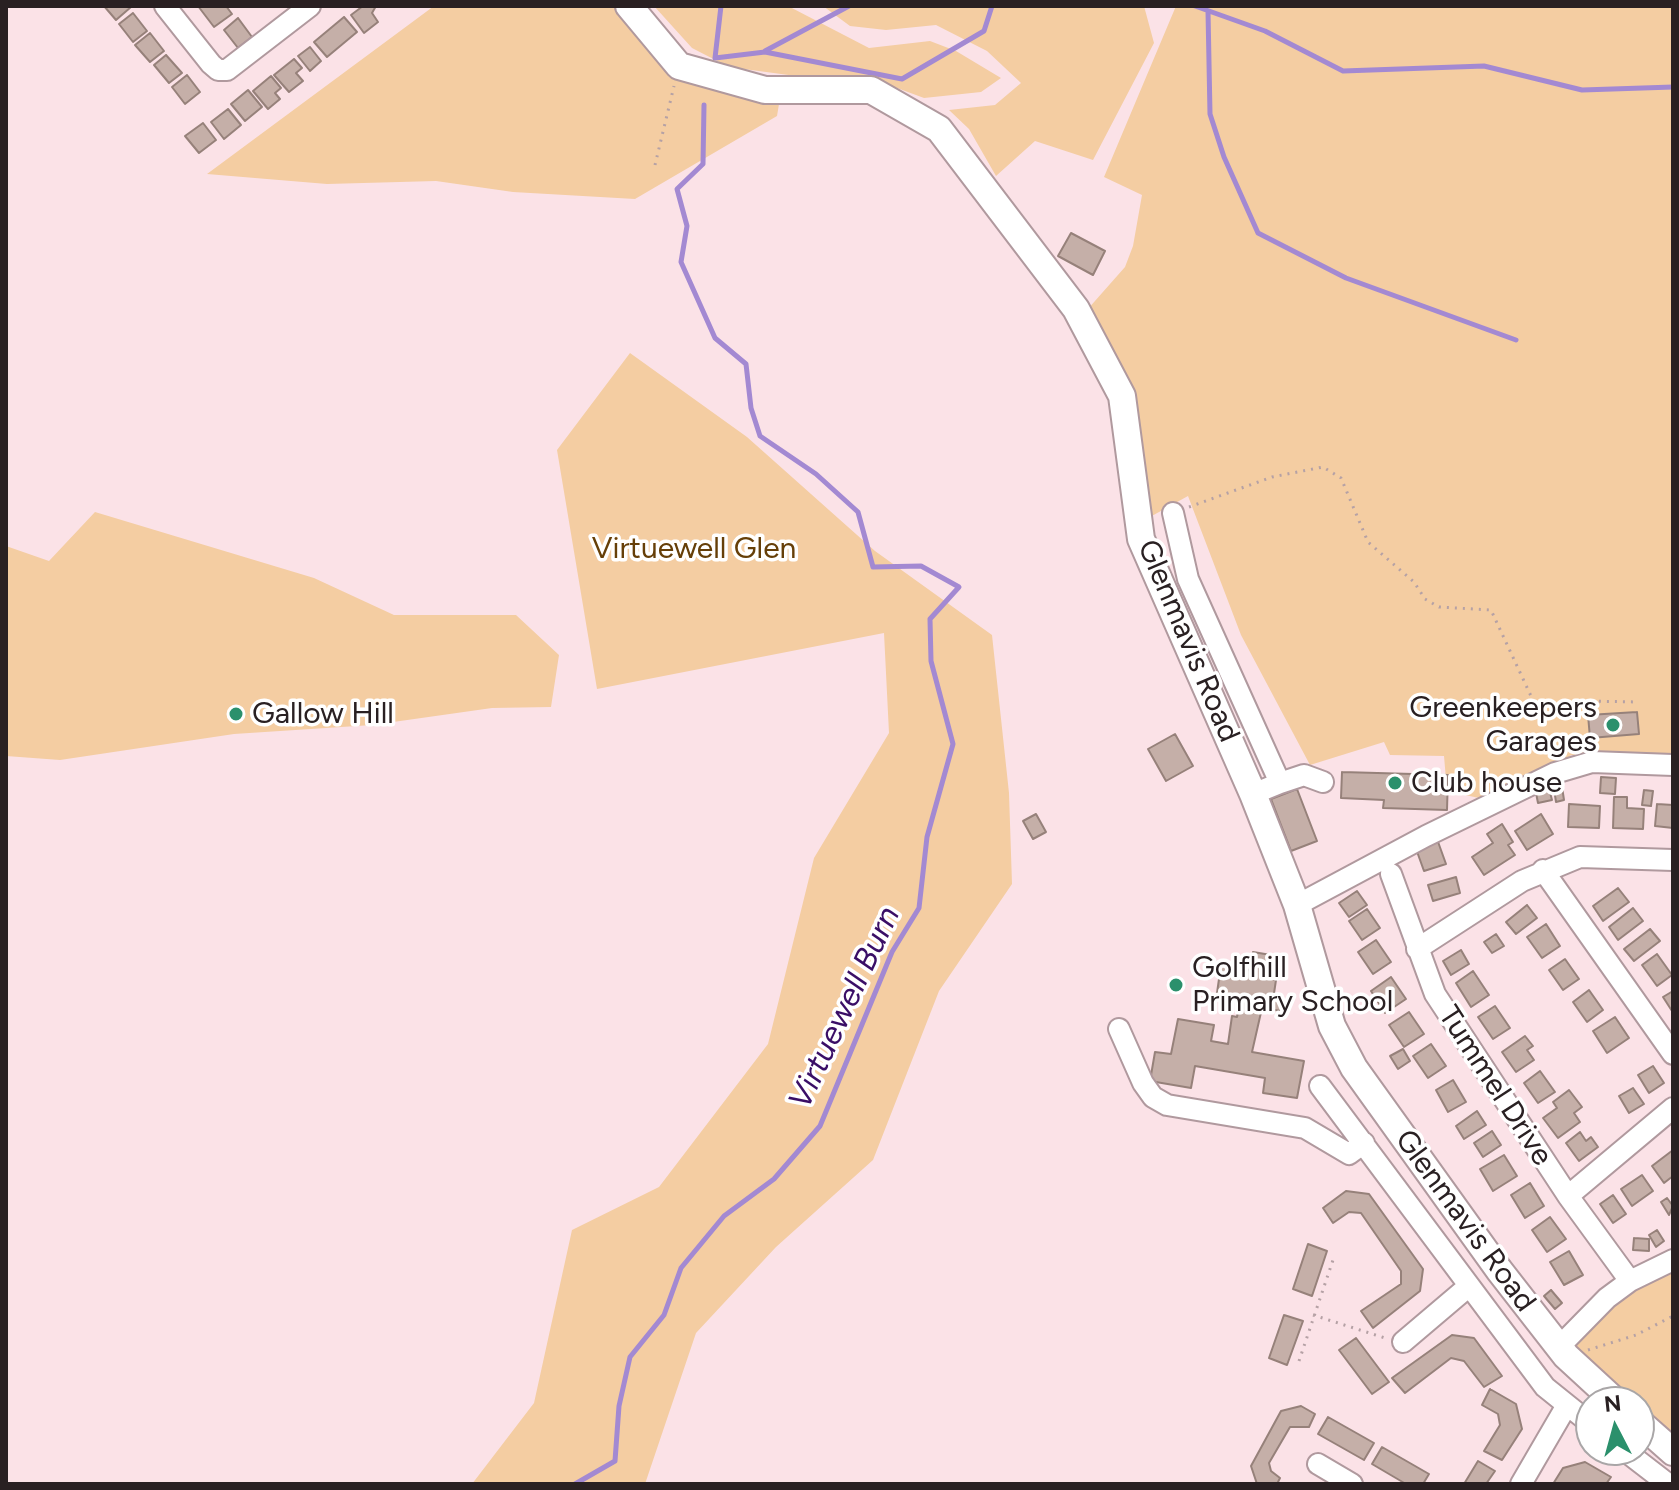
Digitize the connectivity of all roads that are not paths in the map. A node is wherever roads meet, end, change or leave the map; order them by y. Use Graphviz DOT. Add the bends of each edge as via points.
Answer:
graph roads {
  1 [pos="165,6"];
  2 [pos="310,6"];
  3 [pos="629,6"];
  4 [pos="1173,513"];
  5 [pos="1673,765"];
  6 [pos="1323,782"];
  7 [pos="1280,783"];
  8 [pos="1253,794"];
  9 [pos="1673,860"];
  10 [pos="1543,870"];
  11 [pos="1391,874"];
  12 [pos="1297,905"];
  13 [pos="1417,949"];
  14 [pos="1119,1029"];
  15 [pos="1673,1054"];
  16 [pos="1320,1086"];
  17 [pos="1673,1108"];
  18 [pos="1364,1143"];
  19 [pos="1423,1167"];
  20 [pos="1395,1188"];
  21 [pos="1568,1196"];
  22 [pos="1673,1260"];
  23 [pos="1630,1281"];
  24 [pos="1469,1286"];
  25 [pos="1403,1342"];
  26 [pos="1562,1352"];
  27 [pos="1599,1386"];
  28 [pos="1567,1405"];
  29 [pos="1575,1411"];
  30 [pos="1655,1436"];
  31 [pos="1673,1452"];
  32 [pos="1318,1464"];
  33 [pos="1645,1466"];
  34 [pos="1352,1484"];
  35 [pos="1521,1484"];
  36 [pos="1668,1484"];
  1 -- 2 [label="street" via="218,70 227,70"];
  3 -- 8 [label="main road, Glenmavis Road" via="679,66 765,90 871,90 939,129 1076,309 1122,396 1141,539"];
  4 -- 7 [label="street" via="1188,579"];
  5 -- 12 [label="street" via="1592,762 1555,773"];
  6 -- 7 [label="street" via="1304,775"];
  7 -- 8 [label="street"];
  8 -- 12 [label="main road, Glenmavis Road"];
  9 -- 10 [label="street" via="1580,857"];
  10 -- 13 [label="street"];
  10 -- 15 [label="street"];
  11 -- 13 [label="street, Tummel Drive"];
  12 -- 19 [label="main road, Glenmavis Road" via="1332,1026 1354,1068"];
  13 -- 21 [label="street, Tummel Drive" via="1435,994"];
  14 -- 18 [label="street" via="1143,1083 1167,1105 1305,1128 1349,1154"];
  16 -- 18 [label="street"];
  17 -- 21 [label="street"];
  18 -- 20 [label="street"];
  19 -- 20 [label="street"];
  19 -- 26 [label="main road, Glenmavis Road"];
  20 -- 24 [label="street"];
  21 -- 23 [label="street, Tummel Drive"];
  22 -- 23 [label="street"];
  23 -- 26 [label="street" via="1607,1298"];
  24 -- 25 [label="street"];
  24 -- 28 [label="street" via="1545,1387"];
  26 -- 27 [label="main road, Glenmavis Road"];
  28 -- 29 [label="street"];
  28 -- 35 [label="street"];
  30 -- 31 [label="main road"];
  32 -- 34 [label="street"];
  33 -- 36 [label="street"];
}
